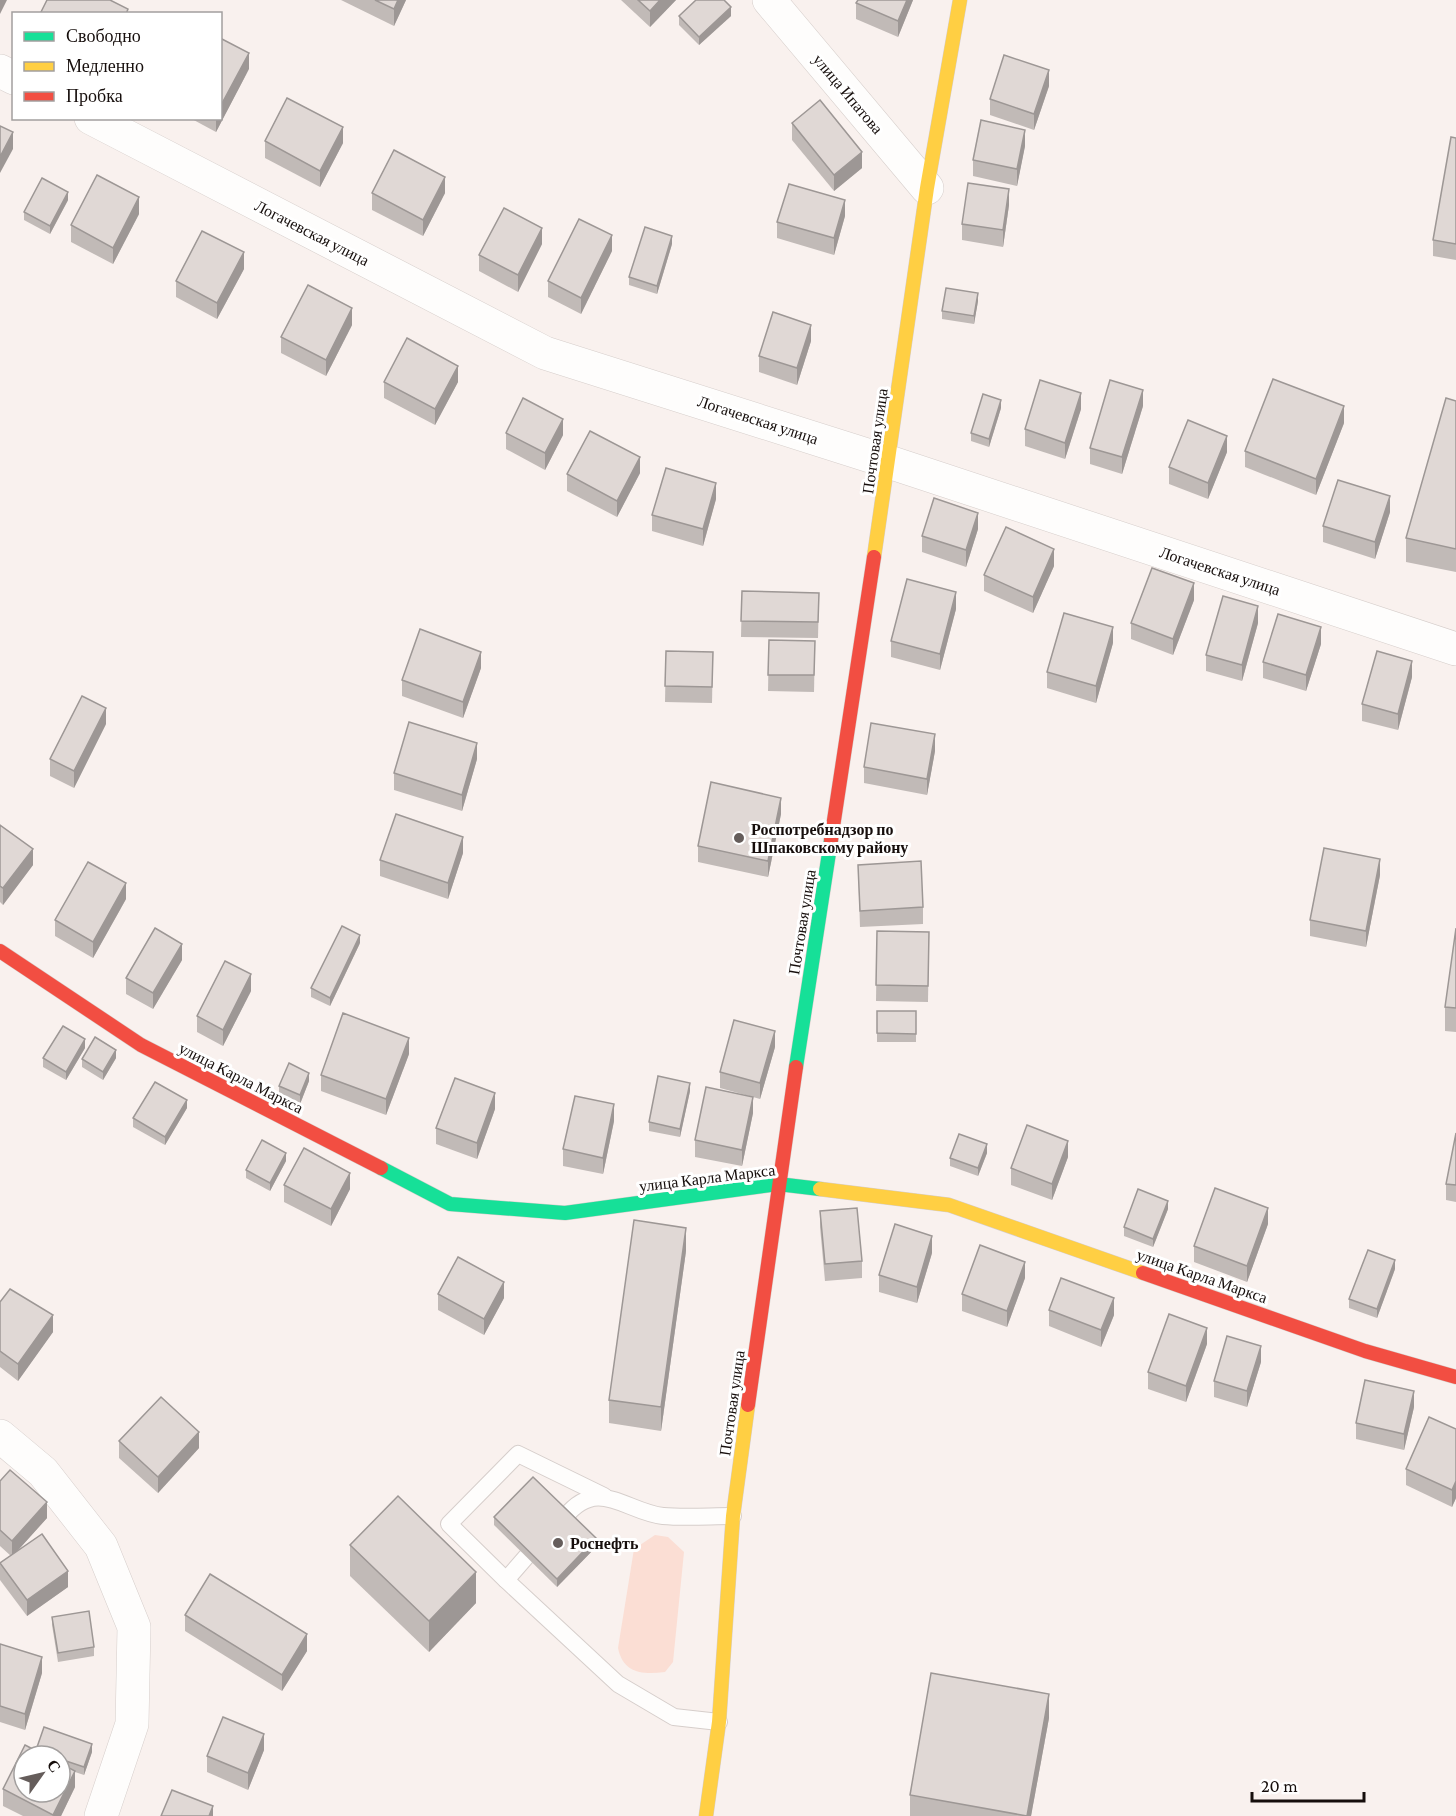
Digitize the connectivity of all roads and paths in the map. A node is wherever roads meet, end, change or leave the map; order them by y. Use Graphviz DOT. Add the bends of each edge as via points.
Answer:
graph roads {
  1 [pos="770,0"];
  2 [pos="960,0"];
  3 [pos="95,120"];
  4 [pos="927,188"];
  5 [pos="889,462"];
  6 [pos="1456,649"];
  7 [pos="0,951"];
  8 [pos="778,1184"];
  9 [pos="1456,1377"];
  10 [pos="0,1436"];
  11 [pos="604,1496"];
  12 [pos="733,1516"];
  13 [pos="565,1517"];
  14 [pos="526,1557"];
  15 [pos="506,1580"];
  16 [pos="719,1722"];
  17 [pos="102,1816"];
  18 [pos="706,1816"];
  1 -- 4 [label="street, улица Ипатова"];
  2 -- 4 [label="main road, Почтовая улица"];
  3 -- 5 [label="street, Логачевская улица" via="545,353"];
  4 -- 5 [label="main road, Почтовая улица"];
  5 -- 6 [label="street, Логачевская улица"];
  5 -- 8 [label="main road, Почтовая улица"];
  7 -- 8 [label="main road, улица Карла Маркса" via="141,1045 450,1204 565,1213"];
  8 -- 9 [label="main road, улица Карла Маркса" via="949,1205 1365,1351"];
  8 -- 12 [label="main road, Почтовая улица"];
  10 -- 17 [label="street" via="43,1472 101,1546 134,1628 132,1724"];
  11 -- 12 [label="lane" via="661,1516"];
  11 -- 13 [label="lane" via="574,1505"];
  11 -- 15 [label="lane" via="518,1454 448,1524"];
  12 -- 16 [label="main road, Почтовая улица"];
  14 -- 15 [label="lane"];
  15 -- 16 [label="lane" via="618,1684 674,1717"];
  16 -- 18 [label="main road, Почтовая улица"];
}
